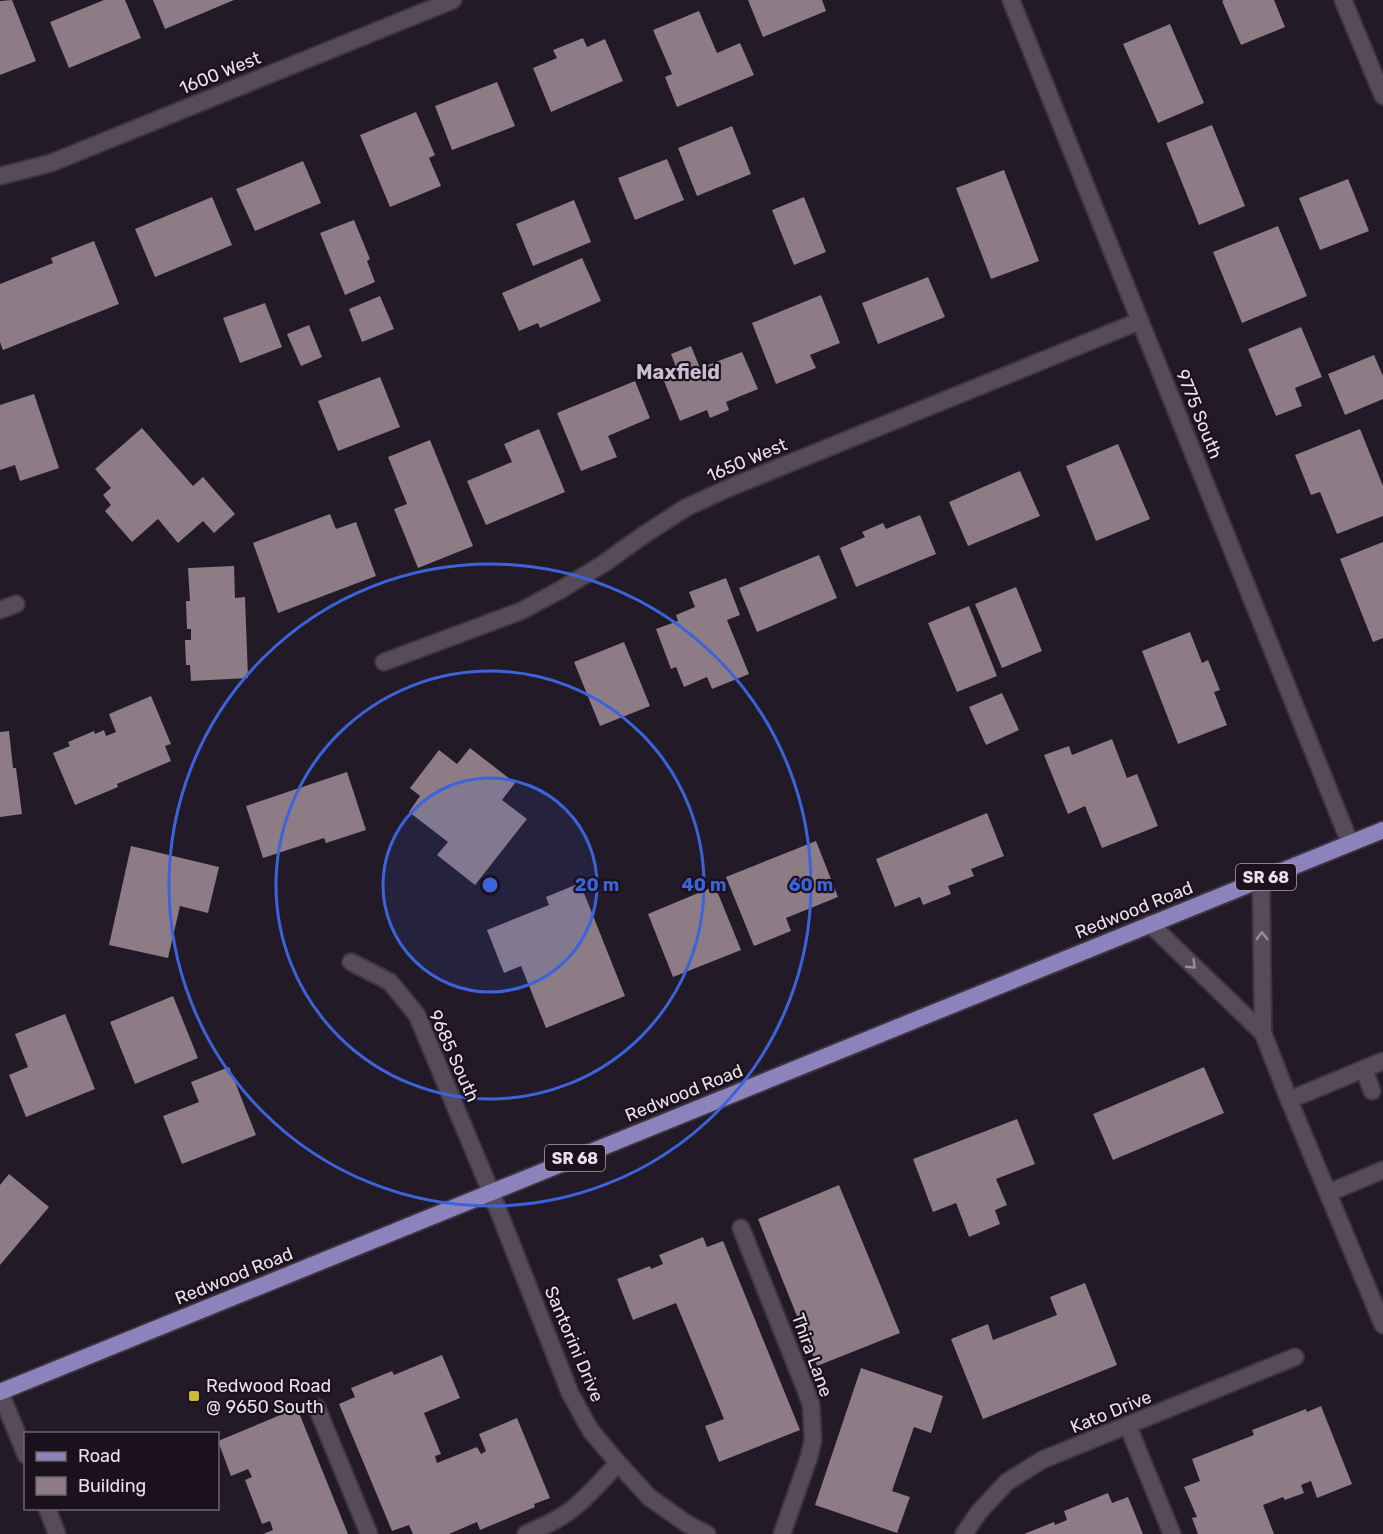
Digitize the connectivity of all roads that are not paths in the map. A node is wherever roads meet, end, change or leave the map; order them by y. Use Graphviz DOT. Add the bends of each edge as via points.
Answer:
graph roads {
  1 [pos="453,0"];
  2 [pos="1011,0"];
  3 [pos="1343,0"];
  4 [pos="1383,96"];
  5 [pos="0,176"];
  6 [pos="1140,321"];
  7 [pos="16,604"];
  8 [pos="0,610"];
  9 [pos="384,662"];
  10 [pos="1383,830"];
  11 [pos="1350,843"];
  12 [pos="1261,880"];
  13 [pos="1150,924"];
  14 [pos="351,962"];
  15 [pos="1263,1033"];
  16 [pos="1383,1061"];
  17 [pos="1364,1069"];
  18 [pos="1372,1091"];
  19 [pos="1289,1100"];
  20 [pos="1383,1170"];
  21 [pos="491,1192"];
  22 [pos="1328,1193"];
  23 [pos="741,1228"];
  24 [pos="1383,1325"];
  25 [pos="1295,1357"];
  26 [pos="0,1392"];
  27 [pos="317,1408"];
  28 [pos="1128,1426"];
  29 [pos="24,1450"];
  30 [pos="618,1463"];
  31 [pos="47,1510"];
  32 [pos="57,1534"];
  33 [pos="369,1534"];
  34 [pos="526,1534"];
  35 [pos="707,1534"];
  36 [pos="782,1534"];
  37 [pos="964,1534"];
  38 [pos="1172,1534"];
  1 -- 5 [label="street, 1600 West" via="51,163"];
  2 -- 6 [label="street, 9775 South"];
  3 -- 4 [label="street"];
  6 -- 9 [label="street, 1650 West" via="731,487 687,507 595,569 521,612"];
  6 -- 11 [label="street, 9775 South"];
  7 -- 8 [label="street"];
  10 -- 11 [label="main road, Redwood Road / SR 68"];
  11 -- 12 [label="main road, Redwood Road / SR 68"];
  12 -- 13 [label="main road, Redwood Road / SR 68"];
  15 -- 12 [label="street, one-way"];
  13 -- 15 [label="street, one-way"];
  13 -- 21 [label="main road, Redwood Road / SR 68"];
  14 -- 21 [label="street, 9685 South" via="390,982 417,1015"];
  15 -- 19 [label="street"];
  16 -- 17 [label="street"];
  17 -- 18 [label="street"];
  17 -- 19 [label="street"];
  19 -- 22 [label="street"];
  20 -- 22 [label="street"];
  21 -- 26 [label="main road, Redwood Road / SR 68"];
  21 -- 30 [label="street, Santorini Drive" via="570,1394 591,1431"];
  22 -- 24 [label="street"];
  23 -- 36 [label="street, Thira Lane" via="811,1405 813,1440"];
  25 -- 28 [label="street, Kato Drive"];
  26 -- 29 [label="street"];
  27 -- 33 [label="street"];
  28 -- 37 [label="street, Kato Drive" via="1042,1460 1007,1482"];
  28 -- 38 [label="street"];
  30 -- 34 [label="street" via="571,1510"];
  30 -- 35 [label="street, Santorini Drive" via="650,1497"];
  31 -- 32 [label="street"];
}
